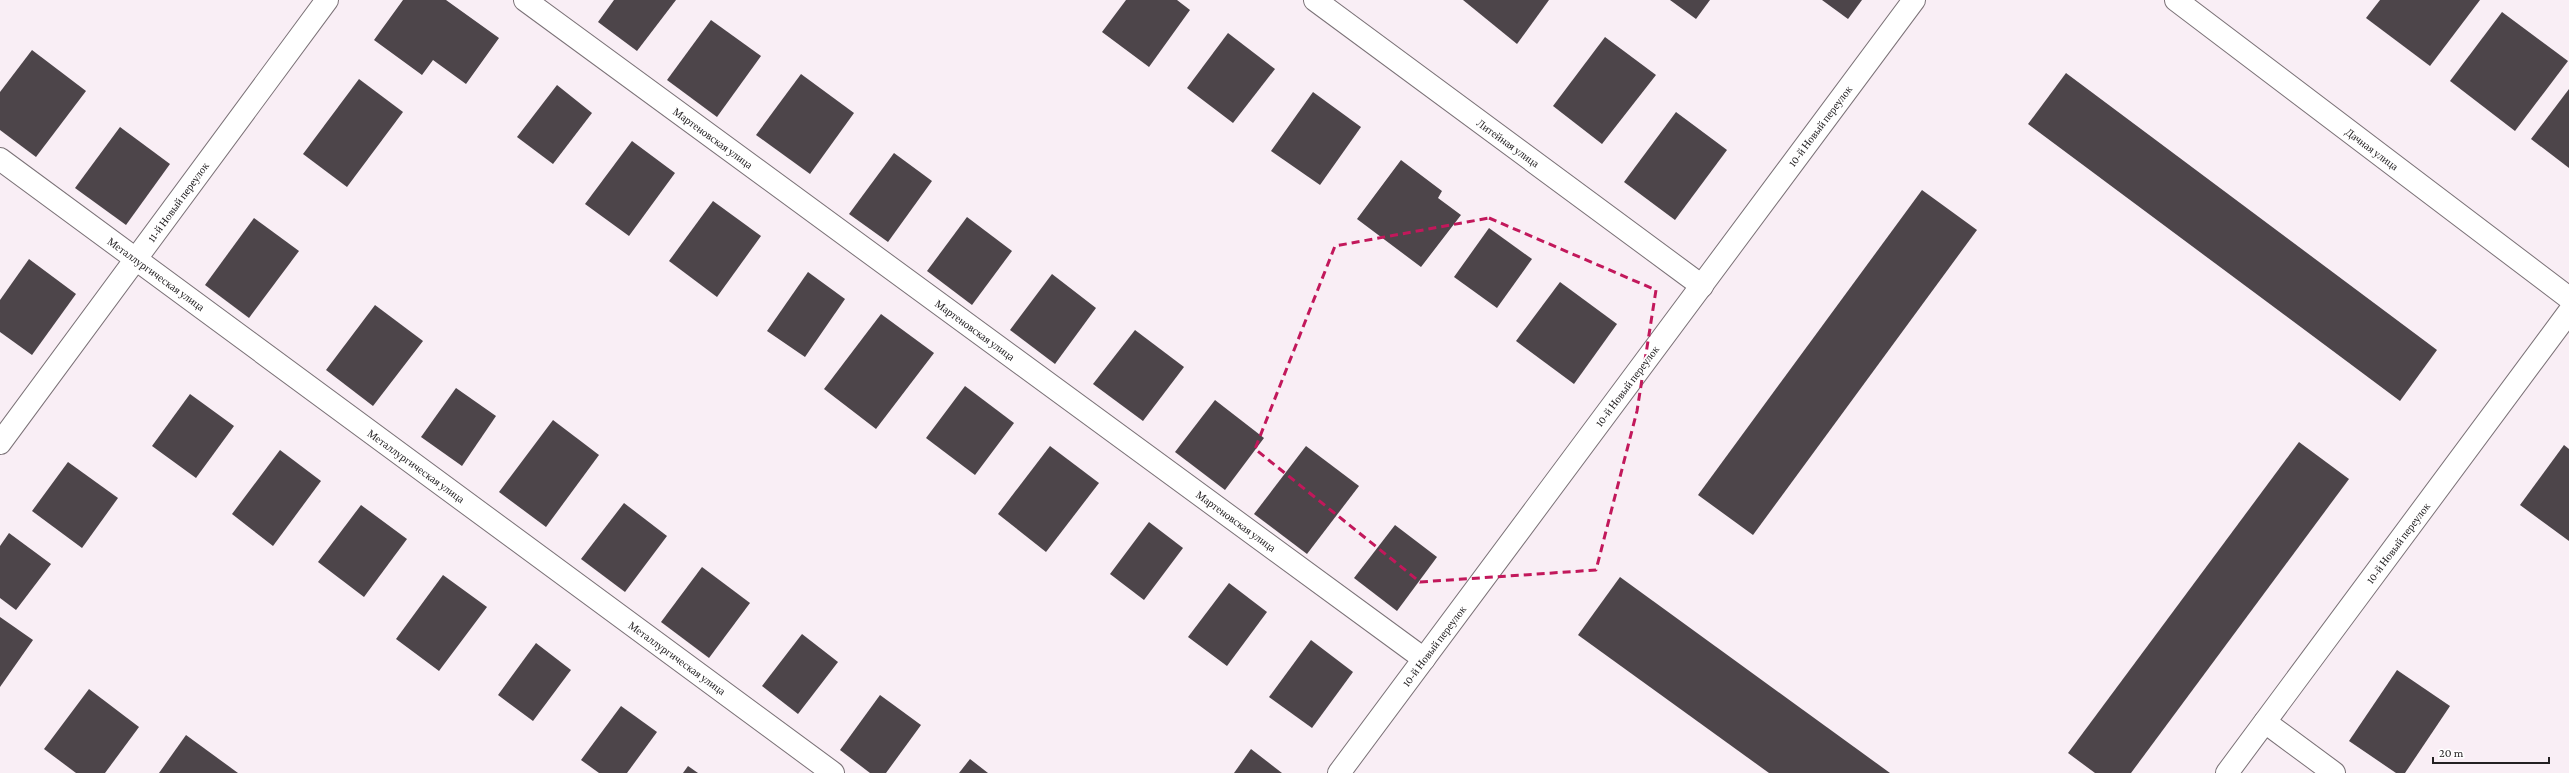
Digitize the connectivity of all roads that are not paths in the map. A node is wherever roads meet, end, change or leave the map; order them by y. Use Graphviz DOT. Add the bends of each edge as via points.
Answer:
graph roads {
  1 [pos="327,0"];
  2 [pos="525,0"];
  3 [pos="1315,0"];
  4 [pos="1914,0"];
  5 [pos="2176,0"];
  6 [pos="0,159"];
  7 [pos="136,259"];
  8 [pos="1702,286"];
  9 [pos="2569,298"];
  10 [pos="2569,312"];
  11 [pos="0,443"];
  12 [pos="1424,659"];
  13 [pos="2265,722"];
  14 [pos="833,773"];
  15 [pos="1339,773"];
  16 [pos="2227,773"];
  17 [pos="2334,773"];
  1 -- 7 [label="street, 11-й Новый переулок"];
  2 -- 12 [label="street, Мартеновская улица"];
  3 -- 8 [label="street, Литейная улица"];
  4 -- 8 [label="street, 10-й Новый переулок"];
  5 -- 9 [label="street, Дачная улица"];
  6 -- 7 [label="street, Металлургическая улица"];
  7 -- 11 [label="street, 11-й Новый переулок"];
  7 -- 14 [label="street, Металлургическая улица"];
  8 -- 12 [label="street, 10-й Новый переулок"];
  10 -- 13 [label="street, 10-й Новый переулок"];
  12 -- 15 [label="street, 10-й Новый переулок"];
  13 -- 16 [label="street, 10-й Новый переулок"];
  13 -- 17 [label="street"];
}
